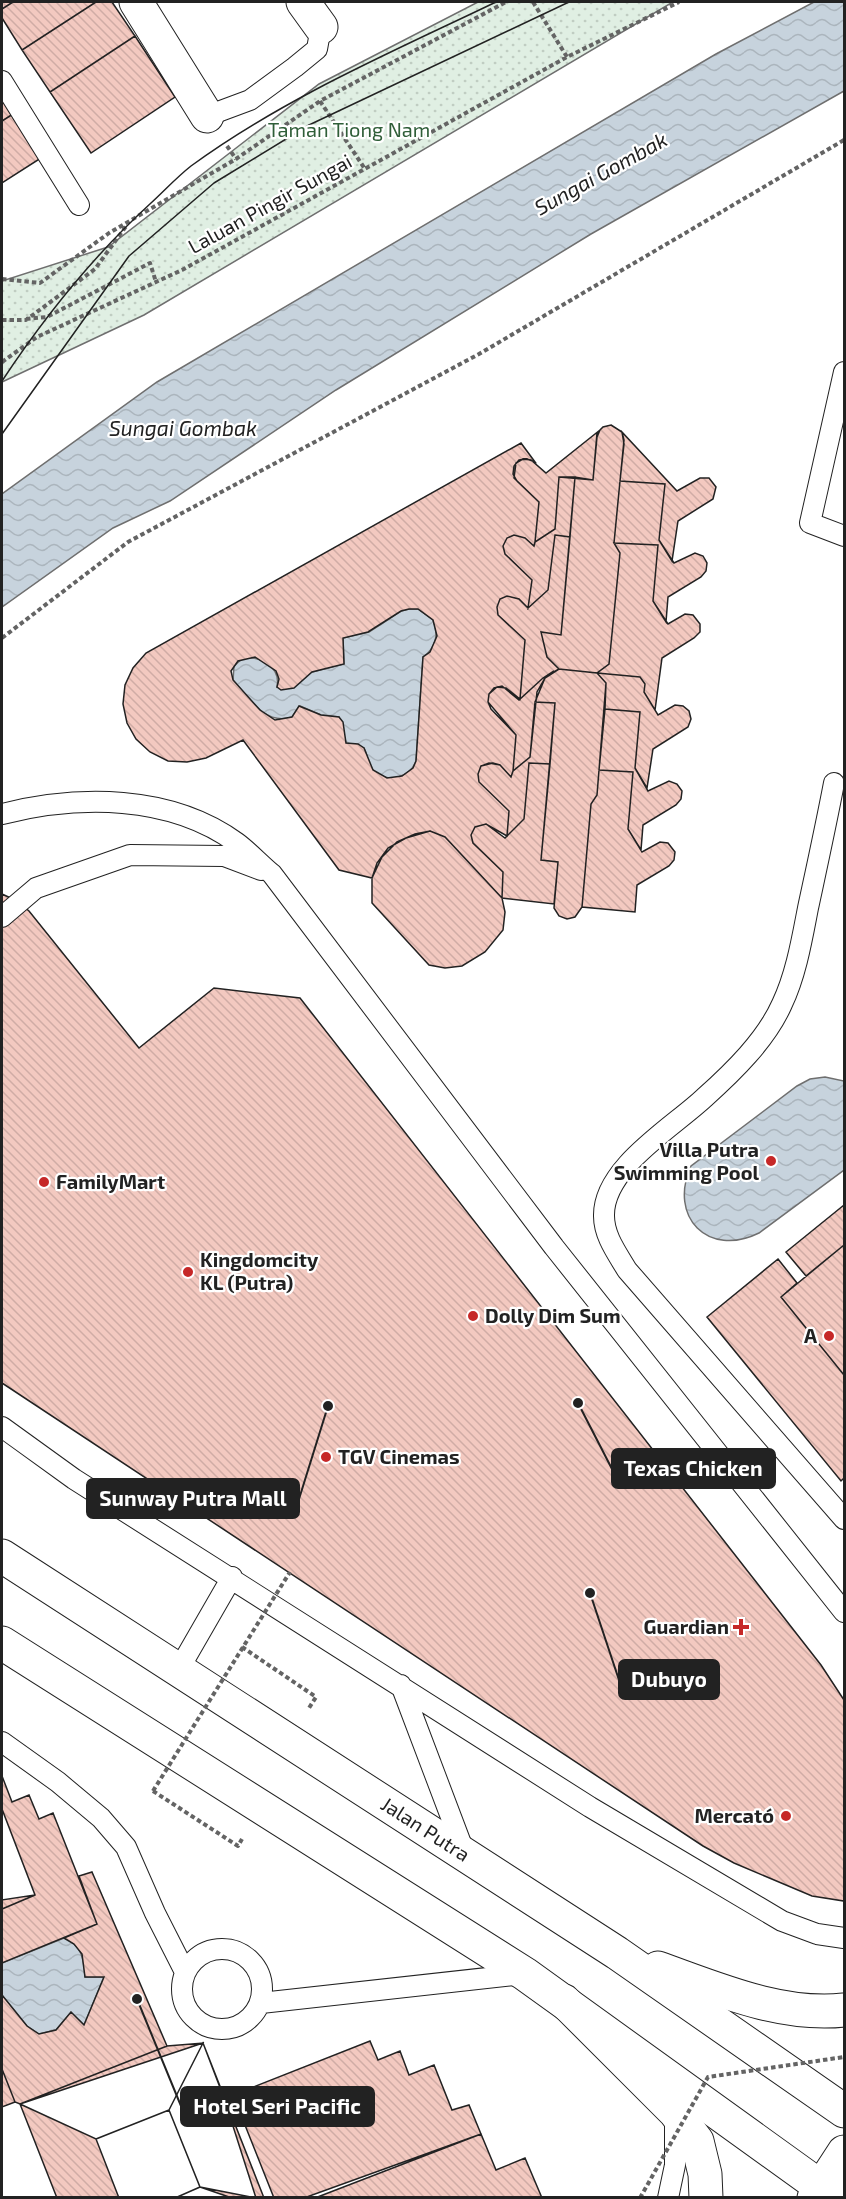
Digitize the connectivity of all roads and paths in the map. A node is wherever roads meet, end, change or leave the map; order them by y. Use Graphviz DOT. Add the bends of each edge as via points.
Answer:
graph roads {
  1 [pos="136,2"];
  2 [pos="506,2"];
  3 [pos="533,2"];
  4 [pos="679,2"];
  5 [pos="312,14"];
  6 [pos="567,57"];
  7 [pos="2,81"];
  8 [pos="320,101"];
  9 [pos="207,116"];
  10 [pos="844,140"];
  11 [pos="227,146"];
  12 [pos="236,159"];
  13 [pos="365,169"];
  14 [pos="78,205"];
  15 [pos="129,221"];
  16 [pos="2,279"];
  17 [pos="156,282"];
  18 [pos="2,320"];
  19 [pos="26,320"];
  20 [pos="2,362"];
  21 [pos="844,372"];
  22 [pos="844,536"];
  23 [pos="2,638"];
  24 [pos="834,783"];
  25 [pos="2,814"];
  26 [pos="272,874"];
  27 [pos="2,917"];
  28 [pos="2,1427"];
  29 [pos="844,1519"];
  30 [pos="2,1556"];
  31 [pos="290,1572"];
  32 [pos="231,1577"];
  33 [pos="844,1612"];
  34 [pos="2,1644"];
  35 [pos="242,1647"];
  36 [pos="179,1669"];
  37 [pos="401,1685"];
  38 [pos="316,1697"];
  39 [pos="2,1742"];
  40 [pos="238,1846"];
  41 [pos="466,1855"];
  42 [pos="844,1938"];
  43 [pos="617,1953"];
  44 [pos="185,1972"];
  45 [pos="525,1974"];
  46 [pos="564,2001"];
  47 [pos="261,2003"];
  48 [pos="844,2010"];
  49 [pos="844,2057"];
  50 [pos="844,2111"];
  51 [pos="675,2112"];
  52 [pos="844,2152"];
  53 [pos="824,2193"];
  54 [pos="640,2198"];
  55 [pos="669,2198"];
  56 [pos="706,2198"];
  1 -- 9 [label="street"];
  2 -- 8 [label="path"];
  3 -- 6 [label="path"];
  4 -- 6 [label="path, Laluan Pingir Sungai"];
  5 -- 9 [label="lane" via="317,49 250,100"];
  6 -- 13 [label="path, Laluan Pingir Sungai"];
  7 -- 14 [label="lane"];
  8 -- 12 [label="path"];
  8 -- 13 [label="path"];
  10 -- 23 [label="path" via="479,354 128,542"];
  11 -- 12 [label="path"];
  12 -- 15 [label="path"];
  13 -- 17 [label="path, Laluan Pingir Sungai"];
  15 -- 16 [label="path" via="40,283"];
  15 -- 19 [label="path" via="95,269"];
  17 -- 19 [label="path" via="150,262 46,317"];
  17 -- 20 [label="path, Laluan Pingir Sungai" via="37,337"];
  18 -- 19 [label="path"];
  21 -- 22 [label="lane" via="810,523"];
  24 -- 29 [label="lane" via="800,945 783,1004 763,1036 737,1064 620,1173 608,1194 604,1216 608,1239 627,1270"];
  25 -- 26 [label="lane" via="67,801 113,802 163,810 237,843"];
  26 -- 27 [label="lane" via="224,856 130,855 36,888"];
  26 -- 33 [label="lane" via="554,1247"];
  28 -- 32 [label="lane" via="74,1479"];
  30 -- 36 [label="street, Jalan Putra"];
  31 -- 35 [label="path, bridge"];
  32 -- 36 [label="lane"];
  32 -- 37 [label="lane"];
  34 -- 45 [label="street"];
  35 -- 38 [label="path"];
  35 -- 40 [label="path, bridge" via="153,1791"];
  36 -- 41 [label="street, Jalan Putra"];
  37 -- 41 [label="lane"];
  37 -- 42 [label="lane" via="590,1807 782,1921 817,1934"];
  39 -- 44 [label="lane" via="93,1811 126,1847"];
  41 -- 43 [label="street, Jalan Putra"];
  43 -- 48 [label="street" via="747,2000 819,2011"];
  43 -- 50 [label="street, Jalan Putra"];
  44 -- 47 [label="lane" via="193,1961 217,1948 244,1954 261,1976"];
  44 -- 47 [label="lane" via="183,1998 188,2010 208,2027 233,2029 255,2014"];
  45 -- 46 [label="street"];
  45 -- 47 [label="lane"];
  46 -- 51 [label="street"];
  46 -- 53 [label="street"];
  49 -- 54 [label="path, bridge" via="708,2077"];
  51 -- 55 [label="lane" via="675,2166"];
  51 -- 56 [label="street" via="697,2141"];
  52 -- 53 [label="street"];
}
